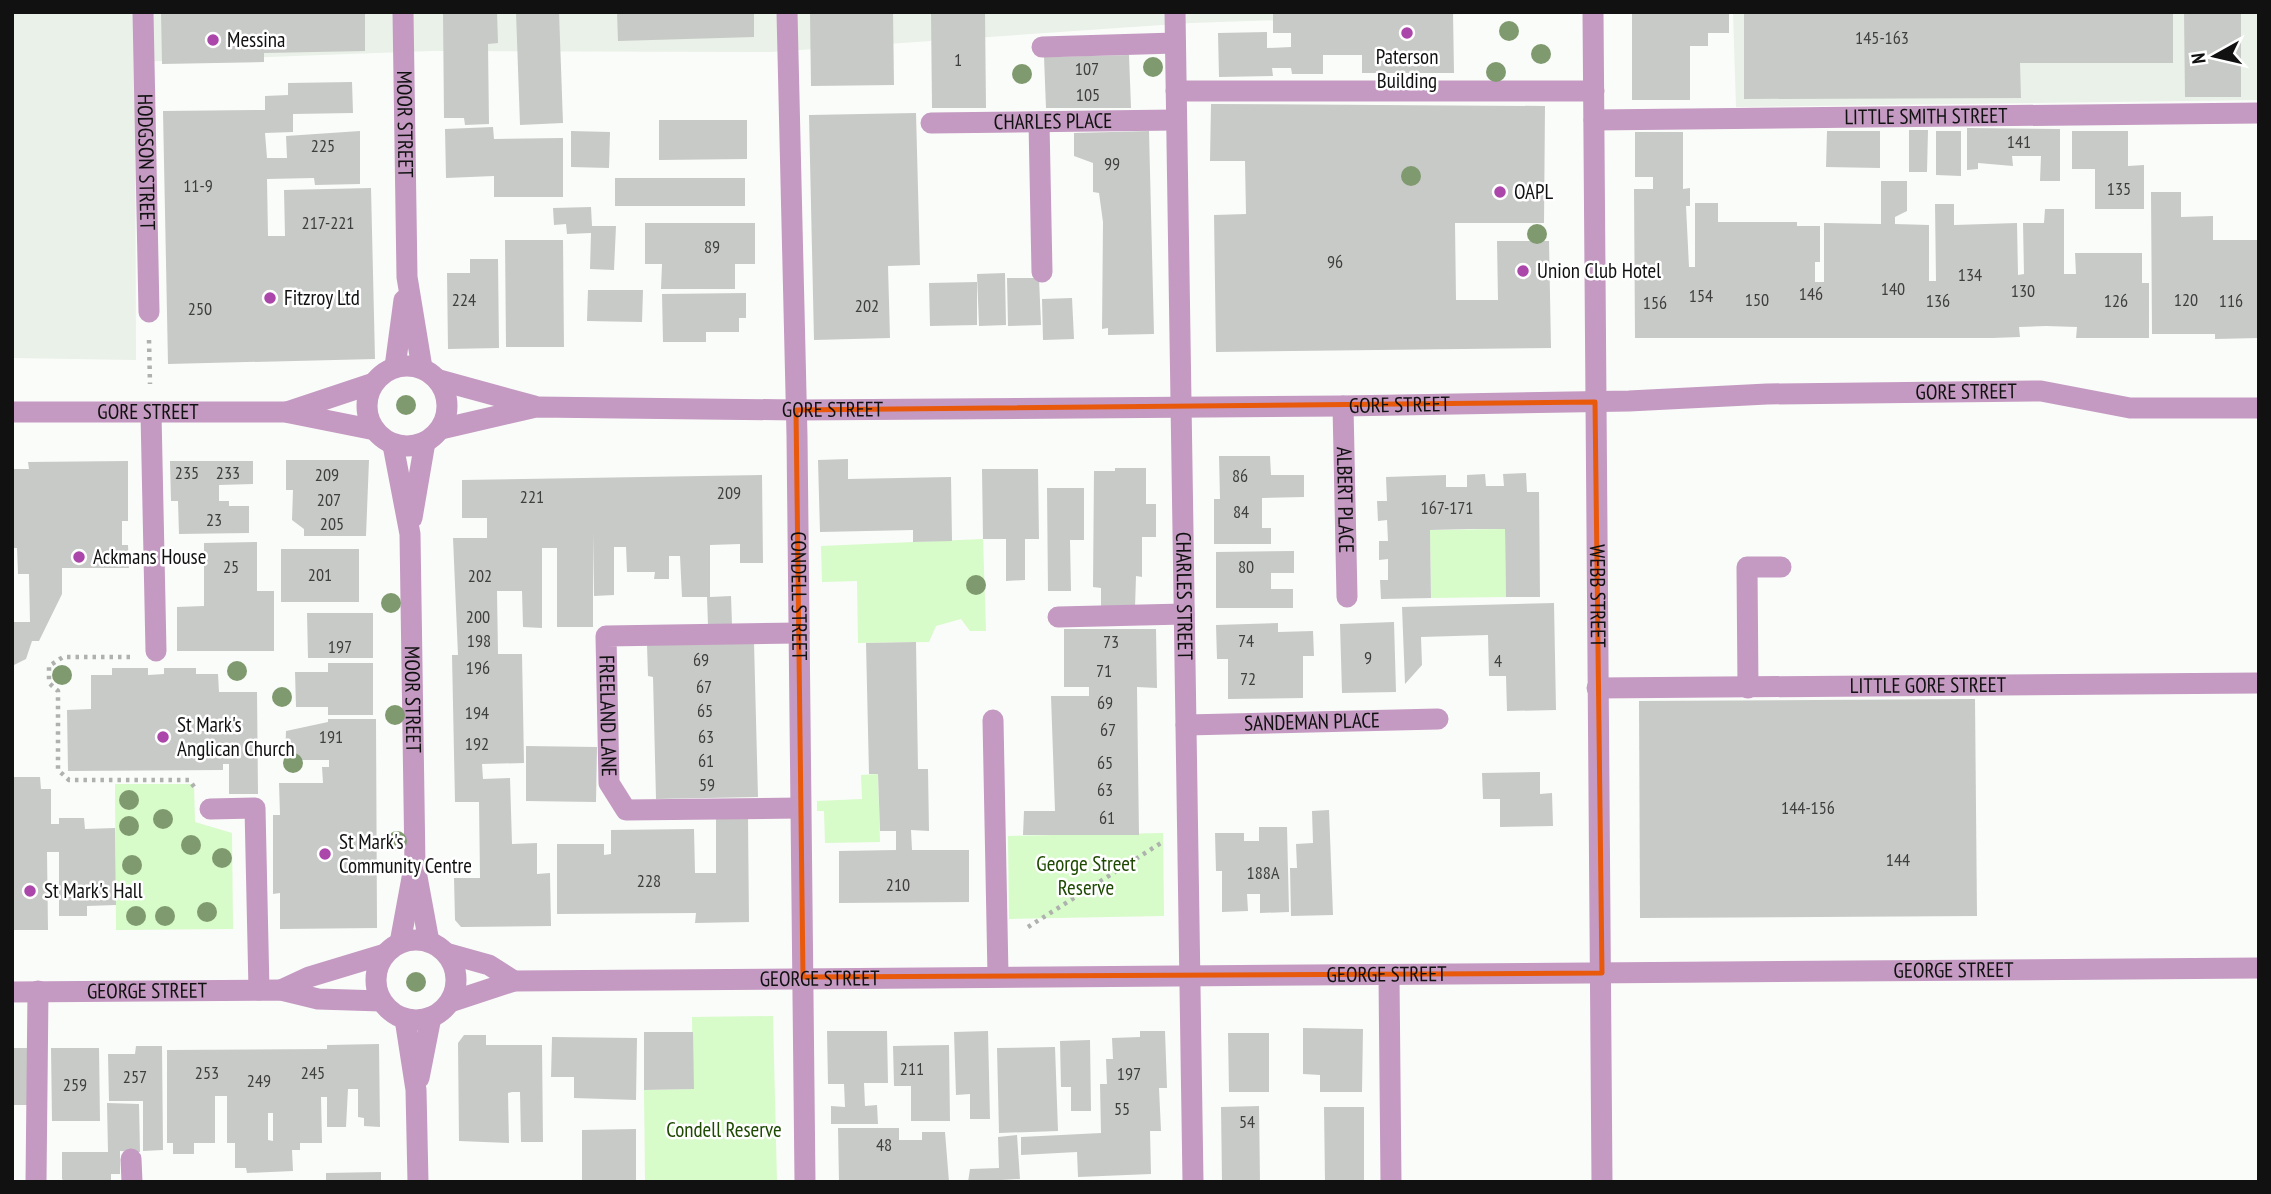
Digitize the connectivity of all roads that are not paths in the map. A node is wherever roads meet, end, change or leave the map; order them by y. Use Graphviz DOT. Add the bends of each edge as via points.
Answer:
graph roads {
  1 [pos="143,12"];
  2 [pos="403,12"];
  3 [pos="787,12"];
  4 [pos="1175,12"];
  5 [pos="1593,12"];
  6 [pos="1175,43"];
  7 [pos="1042,47"];
  8 [pos="1176,91"];
  9 [pos="1594,91"];
  10 [pos="2259,113"];
  11 [pos="1176,120"];
  12 [pos="1594,120"];
  13 [pos="1039,122"];
  14 [pos="931,123"];
  15 [pos="1042,272"];
  16 [pos="407,277"];
  17 [pos="149,312"];
  18 [pos="395,367"];
  19 [pos="422,368"];
  20 [pos="439,380"];
  21 [pos="374,383"];
  22 [pos="1595,402"];
  23 [pos="1183,406"];
  24 [pos="1343,406"];
  25 [pos="536,407"];
  26 [pos="2259,408"];
  27 [pos="796,410"];
  28 [pos="12,412"];
  29 [pos="285,412"];
  30 [pos="151,413"];
  31 [pos="375,430"];
  32 [pos="433,435"];
  33 [pos="393,444"];
  34 [pos="410,534"];
  35 [pos="1781,566"];
  36 [pos="1347,597"];
  37 [pos="1184,614"];
  38 [pos="1058,617"];
  39 [pos="799,633"];
  40 [pos="156,651"];
  41 [pos="2259,683"];
  42 [pos="1597,688"];
  43 [pos="1748,688"];
  44 [pos="1438,719"];
  45 [pos="993,720"];
  46 [pos="1186,726"];
  47 [pos="800,808"];
  48 [pos="210,809"];
  49 [pos="415,866"];
  50 [pos="438,948"];
  51 [pos="392,949"];
  52 [pos="2259,968"];
  53 [pos="1602,973"];
  54 [pos="998,975"];
  55 [pos="1389,975"];
  56 [pos="1189,976"];
  57 [pos="803,977"];
  58 [pos="514,981"];
  59 [pos="270,990"];
  60 [pos="38,991"];
  61 [pos="12,992"];
  62 [pos="381,1001"];
  63 [pos="450,1002"];
  64 [pos="431,1017"];
  65 [pos="405,1019"];
  66 [pos="416,1090"];
  67 [pos="131,1158"];
  68 [pos="36,1182"];
  69 [pos="132,1182"];
  70 [pos="418,1182"];
  71 [pos="805,1182"];
  72 [pos="1193,1182"];
  73 [pos="1391,1182"];
  74 [pos="1602,1182"];
  1 -- 17 [label="street, HODGSON STREET"];
  2 -- 16 [label="street, MOOR STREET"];
  3 -- 27 [label="street, CONDELL STREET"];
  4 -- 6 [label="street, CHARLES STREET"];
  5 -- 9 [label="street, WEBB STREET"];
  6 -- 7 [label="street"];
  6 -- 8 [label="street, CHARLES STREET"];
  8 -- 9 [label="street"];
  8 -- 11 [label="street, CHARLES STREET"];
  9 -- 12 [label="street, WEBB STREET"];
  10 -- 12 [label="street, LITTLE SMITH STREET"];
  11 -- 13 [label="street, CHARLES PLACE"];
  11 -- 23 [label="street, CHARLES STREET"];
  12 -- 22 [label="street, WEBB STREET"];
  13 -- 14 [label="street, CHARLES PLACE"];
  13 -- 15 [label="street"];
  16 -- 18 [label="street, MOOR STREET"];
  16 -- 19 [label="street, MOOR STREET"];
  18 -- 19 [label="street"];
  18 -- 21 [label="street"];
  19 -- 20 [label="street"];
  20 -- 25 [label="street, GORE STREET"];
  20 -- 32 [label="street" via="448,403"];
  21 -- 29 [label="street, GORE STREET"];
  21 -- 31 [label="street" via="367,407"];
  22 -- 24 [label="street, GORE STREET"];
  22 -- 26 [label="street, GORE STREET" via="1767,394 2040,391 2130,408"];
  22 -- 42 [label="street, WEBB STREET"];
  23 -- 24 [label="street, GORE STREET"];
  23 -- 27 [label="street, GORE STREET"];
  23 -- 37 [label="street, CHARLES STREET"];
  24 -- 36 [label="street, ALBERT PLACE"];
  25 -- 27 [label="street, GORE STREET"];
  25 -- 32 [label="street, GORE STREET"];
  27 -- 39 [label="street, CONDELL STREET"];
  28 -- 30 [label="street, GORE STREET"];
  29 -- 30 [label="street, GORE STREET"];
  29 -- 31 [label="street, GORE STREET"];
  30 -- 40 [label="street"];
  31 -- 33 [label="street"];
  32 -- 33 [label="street" via="406,446"];
  32 -- 34 [label="street, MOOR STREET"];
  33 -- 34 [label="street, MOOR STREET"];
  34 -- 49 [label="street, MOOR STREET"];
  35 -- 43 [label="street" via="1747,567"];
  37 -- 38 [label="street"];
  37 -- 46 [label="street, CHARLES STREET"];
  39 -- 47 [label="street, CONDELL STREET"];
  39 -- 47 [label="street, FREELAND LANE" via="606,636 609,783 626,810"];
  41 -- 43 [label="street, LITTLE GORE STREET"];
  42 -- 43 [label="street, LITTLE GORE STREET"];
  42 -- 53 [label="street, WEBB STREET"];
  44 -- 46 [label="street, SANDEMAN PLACE"];
  45 -- 54 [label="street"];
  46 -- 56 [label="street, CHARLES STREET"];
  47 -- 57 [label="street, CONDELL STREET"];
  48 -- 59 [label="street" via="255,808"];
  49 -- 50 [label="street, MOOR STREET"];
  49 -- 51 [label="street, MOOR STREET"];
  50 -- 51 [label="street"];
  50 -- 58 [label="street" via="489,965"];
  50 -- 63 [label="street" via="452,962 456,982"];
  51 -- 59 [label="street, GEORGE STREET"];
  51 -- 62 [label="street" via="376,972"];
  52 -- 53 [label="street, GEORGE STREET"];
  53 -- 55 [label="street, GEORGE STREET"];
  53 -- 74 [label="street, WEBB STREET"];
  54 -- 56 [label="street, GEORGE STREET"];
  54 -- 57 [label="street, GEORGE STREET"];
  55 -- 56 [label="street, GEORGE STREET"];
  55 -- 73 [label="street"];
  56 -- 72 [label="street, CHARLES STREET"];
  57 -- 58 [label="street, GEORGE STREET"];
  57 -- 71 [label="street, CONDELL STREET"];
  58 -- 63 [label="street, GEORGE STREET"];
  59 -- 60 [label="street, GEORGE STREET"];
  59 -- 62 [label="street, GEORGE STREET" via="318,999"];
  60 -- 61 [label="street, GEORGE STREET"];
  60 -- 68 [label="street"];
  62 -- 65 [label="street"];
  63 -- 64 [label="street"];
  64 -- 65 [label="street"];
  64 -- 66 [label="street"];
  65 -- 66 [label="street"];
  66 -- 70 [label="street"];
  67 -- 69 [label="street"];
}
